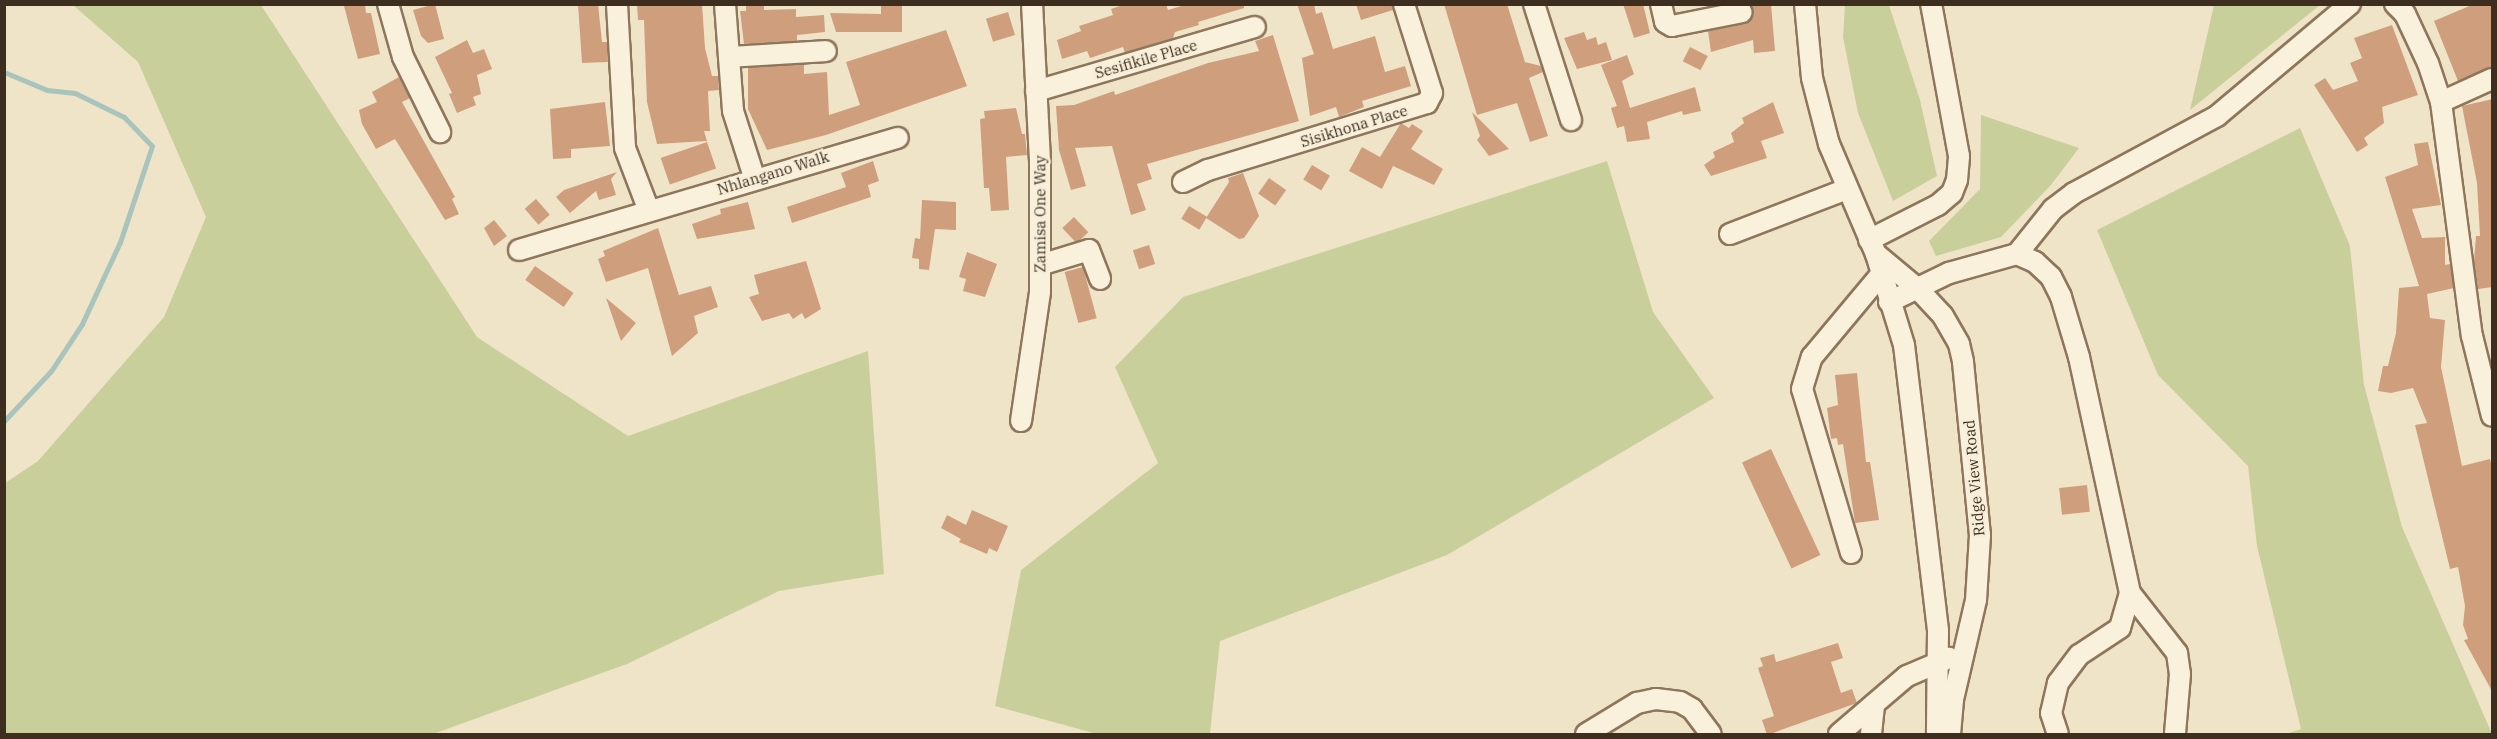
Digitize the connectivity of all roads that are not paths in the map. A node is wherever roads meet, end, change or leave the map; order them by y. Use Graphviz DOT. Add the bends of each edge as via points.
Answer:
graph roads {
  1 [pos="388,4"];
  2 [pos="617,4"];
  3 [pos="725,4"];
  4 [pos="1032,4"];
  5 [pos="1404,4"];
  6 [pos="1533,4"];
  7 [pos="1661,4"];
  8 [pos="1805,4"];
  9 [pos="1931,4"];
  10 [pos="2350,4"];
  11 [pos="2395,4"];
  12 [pos="1742,12"];
  13 [pos="1255,27"];
  14 [pos="826,51"];
  15 [pos="729,57"];
  16 [pos="2493,79"];
  17 [pos="1036,91"];
  18 [pos="2441,102"];
  19 [pos="1571,120"];
  20 [pos="440,132"];
  21 [pos="898,138"];
  22 [pos="755,180"];
  23 [pos="1183,182"];
  24 [pos="1847,189"];
  25 [pos="649,211"];
  26 [pos="1730,234"];
  27 [pos="519,250"];
  28 [pos="2017,254"];
  29 [pos="1879,258"];
  30 [pos="1040,265"];
  31 [pos="1100,279"];
  32 [pos="1917,288"];
  33 [pos="1889,302"];
  34 [pos="2493,416"];
  35 [pos="1021,421"];
  36 [pos="1851,553"];
  37 [pos="2130,593"];
  38 [pos="1964,656"];
  39 [pos="1937,660"];
  40 [pos="1874,704"];
  41 [pos="1586,735"];
  42 [pos="1711,735"];
  43 [pos="1839,735"];
  44 [pos="1871,735"];
  45 [pos="1937,735"];
  46 [pos="1950,735"];
  47 [pos="2058,735"];
  48 [pos="2175,735"];
  1 -- 20 [label="street" via="403,57"];
  2 -- 25 [label="street" via="626,148"];
  3 -- 15 [label="street"];
  4 -- 17 [label="street, Zamisa One Way"];
  5 -- 23 [label="street, Sisikhona Place" via="1432,93 1427,102 1208,170"];
  6 -- 19 [label="street"];
  7 -- 12 [label="street" via="1665,22 1672,26"];
  8 -- 24 [label="street, Ridge View Road" via="1812,78 1829,144"];
  9 -- 29 [label="street" via="1959,156 1957,180 1952,193"];
  10 -- 28 [label="street" via="2217,116 2074,193 2053,209"];
  11 -- 18 [label="street" via="2405,14"];
  13 -- 17 [label="street, Sesifikile Place"];
  14 -- 15 [label="street"];
  15 -- 22 [label="street" via="735,122"];
  16 -- 18 [label="street"];
  17 -- 30 [label="street, Zamisa One Way"];
  18 -- 34 [label="street" via="2467,306"];
  21 -- 22 [label="street, Nhlangano Walk"];
  22 -- 25 [label="street, Nhlangano Walk"];
  24 -- 26 [label="street"];
  24 -- 29 [label="street, Ridge View Road"];
  25 -- 27 [label="street, Nhlangano Walk"];
  28 -- 32 [label="street" via="1971,265"];
  28 -- 37 [label="street" via="2035,262 2051,277 2061,297 2079,357"];
  29 -- 32 [label="street, Ridge View Road"];
  29 -- 33 [label="street, Ridge View Road"];
  29 -- 36 [label="street" via="1812,357 1802,389"];
  30 -- 31 [label="street" via="1089,250"];
  30 -- 35 [label="street, Zamisa One Way" via="1040,292"];
  32 -- 33 [label="street"];
  32 -- 38 [label="street, Ridge View Road" via="1952,328 1963,362 1980,535 1976,600"];
  33 -- 39 [label="street, Ridge View Road" via="1904,345 1908,374 1938,631"];
  37 -- 47 [label="street" via="2120,628 2079,656 2058,683 2051,713"];
  37 -- 48 [label="street" via="2177,653 2180,674"];
  38 -- 39 [label="street"];
  38 -- 46 [label="street, Ridge View Road" via="1953,700"];
  39 -- 40 [label="street" via="1907,676"];
  39 -- 45 [label="street, Ridge View Road"];
  40 -- 43 [label="street"];
  40 -- 44 [label="street"];
  41 -- 42 [label="street" via="1637,703 1656,699 1680,702 1692,709"];
}
